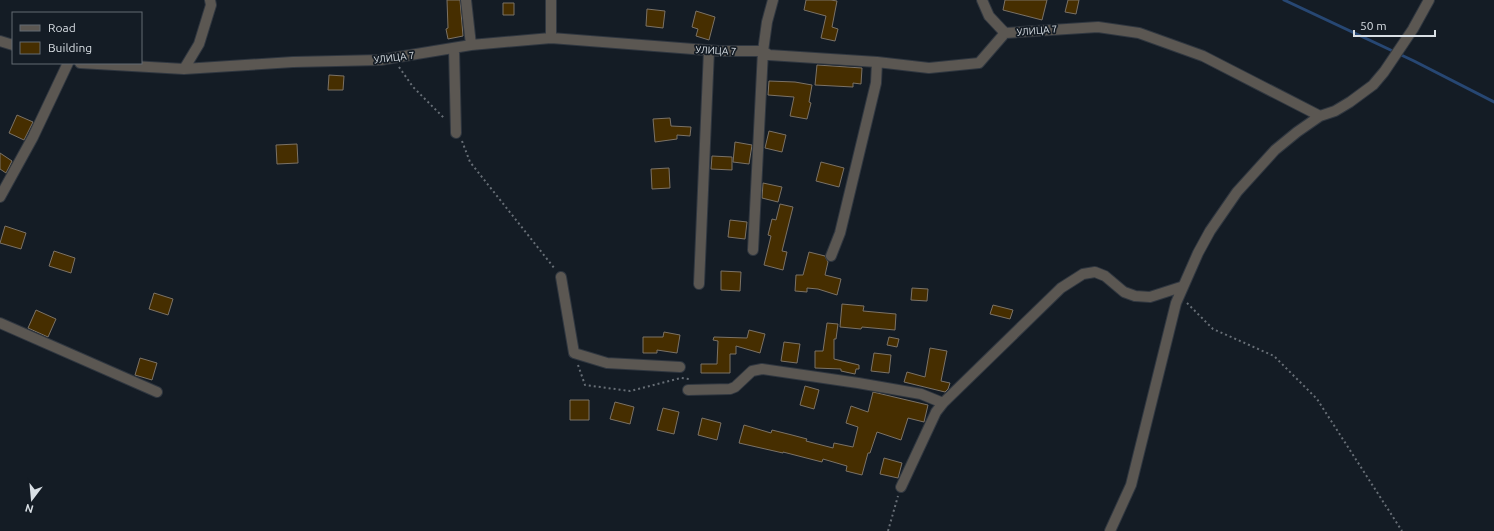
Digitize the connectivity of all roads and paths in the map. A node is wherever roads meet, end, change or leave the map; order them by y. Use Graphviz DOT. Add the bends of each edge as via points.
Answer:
graph roads {
  1 [pos="210,0"];
  2 [pos="466,0"];
  3 [pos="551,0"];
  4 [pos="773,0"];
  5 [pos="982,0"];
  6 [pos="1429,0"];
  7 [pos="1005,33"];
  8 [pos="551,38"];
  9 [pos="0,41"];
  10 [pos="12,45"];
  11 [pos="471,45"];
  12 [pos="454,48"];
  13 [pos="709,50"];
  14 [pos="763,51"];
  15 [pos="393,58"];
  16 [pos="877,62"];
  17 [pos="68,64"];
  18 [pos="97,64"];
  19 [pos="184,69"];
  20 [pos="1320,116"];
  21 [pos="456,133"];
  22 [pos="0,196"];
  23 [pos="753,250"];
  24 [pos="831,256"];
  25 [pos="561,276"];
  26 [pos="699,284"];
  27 [pos="1180,291"];
  28 [pos="0,323"];
  29 [pos="574,353"];
  30 [pos="680,368"];
  31 [pos="696,379"];
  32 [pos="688,390"];
  33 [pos="157,392"];
  34 [pos="943,402"];
  35 [pos="901,487"];
  36 [pos="888,531"];
  37 [pos="1110,531"];
  38 [pos="1402,531"];
  1 -- 19 [label="street" via="211,5 199,44"];
  2 -- 11 [label="street"];
  3 -- 8 [label="street"];
  4 -- 14 [label="street"];
  5 -- 7 [label="street" via="989,16"];
  6 -- 20 [label="street" via="1413,29 1373,86 1335,111"];
  7 -- 16 [label="street, УЛИЦА 7" via="979,63 930,68"];
  7 -- 20 [label="street, УЛИЦА 7" via="1098,27 1139,33 1203,56"];
  8 -- 11 [label="street, УЛИЦА 7"];
  8 -- 13 [label="street, УЛИЦА 7"];
  9 -- 10 [label="street"];
  11 -- 12 [label="street, УЛИЦА 7"];
  12 -- 15 [label="street, УЛИЦА 7"];
  12 -- 21 [label="street"];
  13 -- 14 [label="street, УЛИЦА 7"];
  13 -- 26 [label="street"];
  14 -- 16 [label="street, УЛИЦА 7" via="769,55"];
  14 -- 23 [label="street"];
  15 -- 19 [label="street, УЛИЦА 7"];
  15 -- 21 [label="path" via="413,87"];
  16 -- 24 [label="street" via="876,83 840,233"];
  17 -- 22 [label="street" via="33,137"];
  18 -- 19 [label="street, УЛИЦА 7"];
  20 -- 27 [label="street" via="1275,150 1237,192 1210,231"];
  21 -- 25 [label="path" via="470,162"];
  25 -- 29 [label="street"];
  27 -- 34 [label="street" via="1143,297 1124,292 1105,276 1095,272 1083,274 1061,288"];
  27 -- 37 [label="street" via="1131,485"];
  27 -- 38 [label="path" via="1213,329 1274,356 1317,399"];
  28 -- 33 [label="street"];
  29 -- 30 [label="street" via="607,363"];
  29 -- 31 [label="path" via="585,385 630,391 681,378"];
  32 -- 34 [label="street" via="730,389 752,371 762,369 858,382 921,394"];
  34 -- 35 [label="street"];
  35 -- 36 [label="path"];
}
